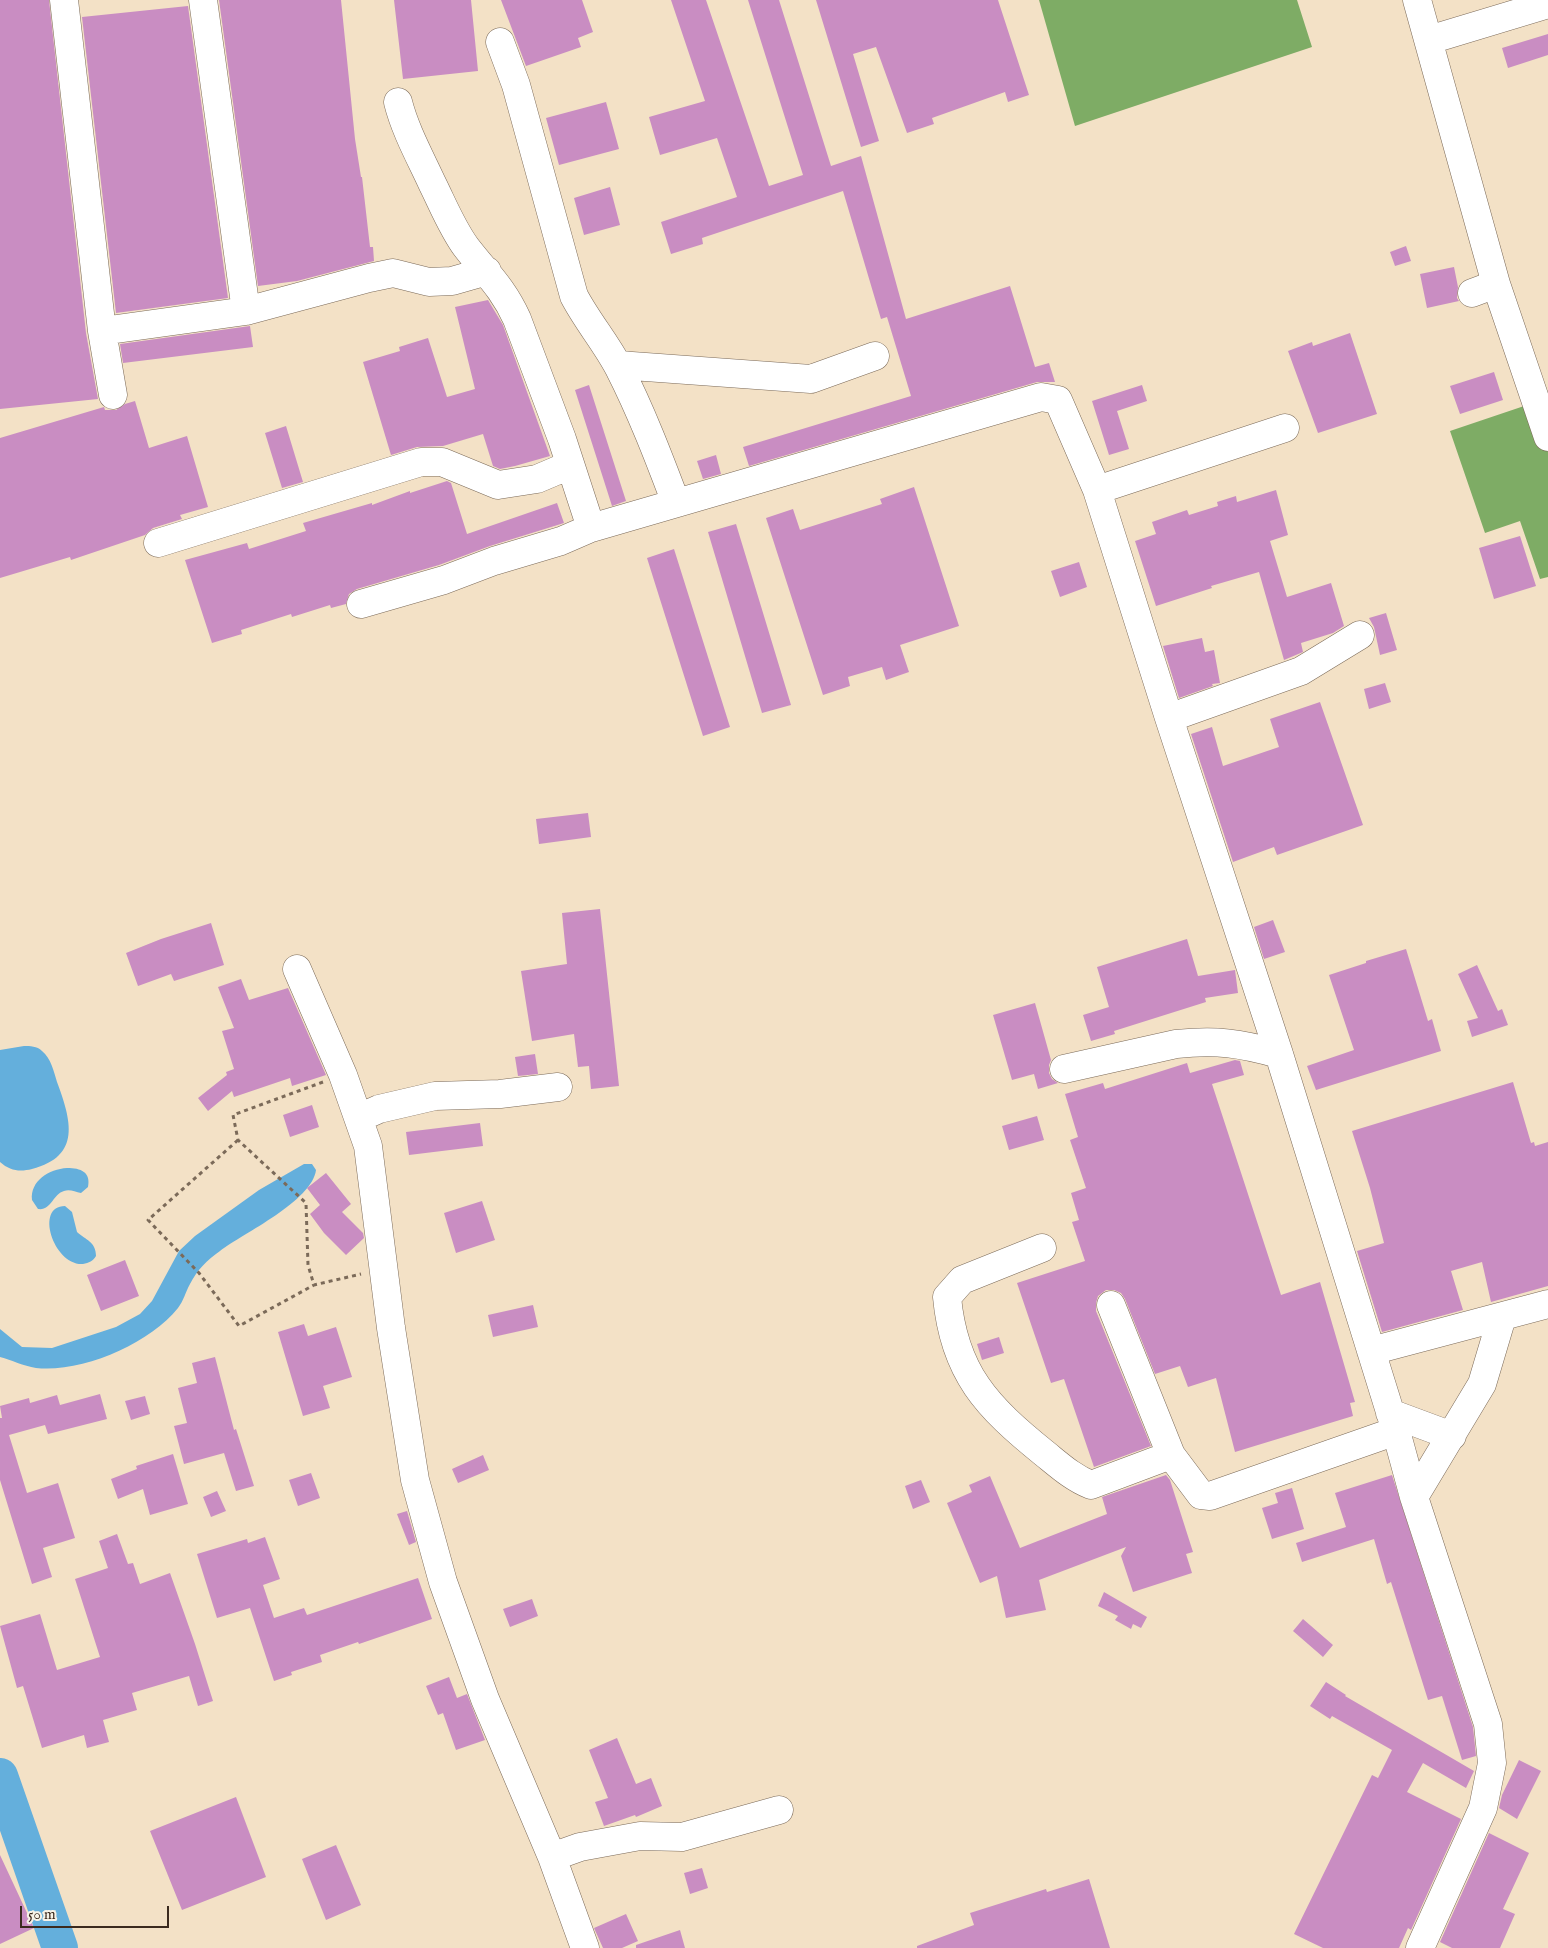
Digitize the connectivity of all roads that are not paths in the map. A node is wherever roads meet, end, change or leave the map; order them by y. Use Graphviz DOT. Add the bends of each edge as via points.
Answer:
graph roads {
  1 [pos="64,0"];
  2 [pos="203,0"];
  3 [pos="1417,0"];
  4 [pos="1548,4"];
  5 [pos="1429,40"];
  6 [pos="500,42"];
  7 [pos="398,102"];
  8 [pos="487,272"];
  9 [pos="246,311"];
  10 [pos="102,331"];
  11 [pos="874,356"];
  12 [pos="618,366"];
  13 [pos="113,396"];
  14 [pos="1285,428"];
  15 [pos="1548,437"];
  16 [pos="570,465"];
  17 [pos="1097,490"];
  18 [pos="676,503"];
  19 [pos="591,528"];
  20 [pos="158,542"];
  21 [pos="361,604"];
  22 [pos="1360,635"];
  23 [pos="1169,718"];
  24 [pos="298,970"];
  25 [pos="1279,1054"];
  26 [pos="1064,1070"];
  27 [pos="558,1087"];
  28 [pos="359,1118"];
  29 [pos="1042,1248"];
  30 [pos="1111,1304"];
  31 [pos="1548,1304"];
  32 [pos="1502,1317"];
  33 [pos="1371,1351"];
  34 [pos="1393,1422"];
  35 [pos="1452,1436"];
  36 [pos="1171,1455"];
  37 [pos="1414,1497"];
  38 [pos="779,1810"];
  39 [pos="552,1857"];
  40 [pos="584,1948"];
  41 [pos="1420,1948"];
  1 -- 10 [label="street"];
  2 -- 9 [label="street"];
  3 -- 5 [label="street"];
  4 -- 5 [label="street"];
  5 -- 15 [label="street" via="1484,289"];
  6 -- 12 [label="street" via="516,85 574,296"];
  7 -- 8 [label="street" via="414,146 453,226"];
  8 -- 9 [label="street" via="452,281 429,282 393,273"];
  8 -- 16 [label="street" via="509,300 539,373"];
  9 -- 10 [label="street"];
  10 -- 13 [label="street"];
  11 -- 12 [label="street" via="811,379"];
  12 -- 18 [label="street"];
  14 -- 17 [label="street"];
  16 -- 19 [label="street"];
  16 -- 20 [label="street" via="538,478 498,484 442,462 421,462"];
  17 -- 18 [label="street" via="1058,400 1041,397"];
  17 -- 23 [label="street"];
  18 -- 19 [label="street"];
  19 -- 21 [label="street" via="444,580"];
  22 -- 23 [label="street" via="1301,671"];
  23 -- 25 [label="street"];
  24 -- 28 [label="street"];
  25 -- 26 [label="street" via="1225,1042 1191,1042"];
  25 -- 33 [label="street"];
  27 -- 28 [label="street" via="500,1094 435,1096 379,1109"];
  28 -- 39 [label="street" via="368,1146 415,1480 443,1582 485,1699"];
  29 -- 36 [label="street" via="962,1280 947,1297 950,1325 971,1380 984,1398 1033,1444 1085,1483 1091,1485"];
  30 -- 36 [label="street"];
  31 -- 32 [label="street"];
  32 -- 33 [label="street"];
  32 -- 35 [label="street" via="1482,1384"];
  33 -- 34 [label="street"];
  34 -- 35 [label="street"];
  34 -- 36 [label="street" via="1210,1496 1201,1495"];
  34 -- 37 [label="street"];
  35 -- 37 [label="street"];
  37 -- 41 [label="street" via="1488,1724 1492,1763 1483,1808"];
  38 -- 39 [label="street" via="682,1837 640,1836 580,1847"];
  39 -- 40 [label="street"];
}
